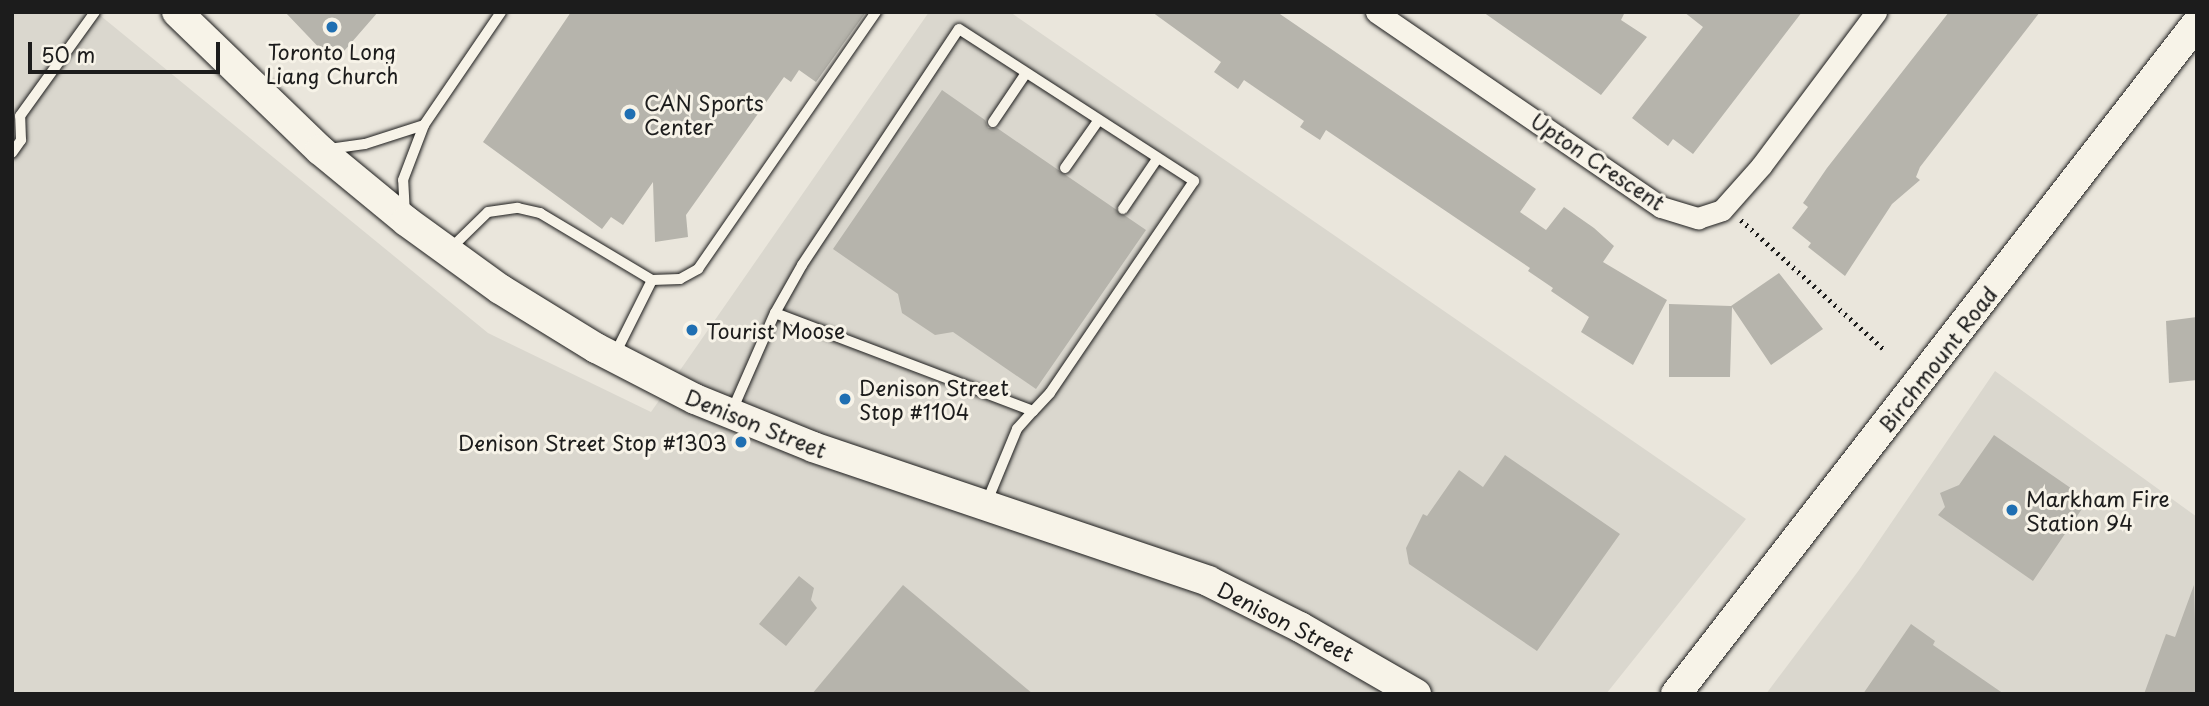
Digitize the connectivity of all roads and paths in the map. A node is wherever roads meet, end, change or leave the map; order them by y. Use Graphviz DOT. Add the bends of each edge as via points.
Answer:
graph roads {
  1 [pos="95,12"];
  2 [pos="177,12"];
  3 [pos="501,12"];
  4 [pos="876,12"];
  5 [pos="1377,12"];
  6 [pos="1875,12"];
  7 [pos="2197,23"];
  8 [pos="1026,73"];
  9 [pos="1098,121"];
  10 [pos="993,122"];
  11 [pos="424,125"];
  12 [pos="320,150"];
  13 [pos="12,153"];
  14 [pos="1157,159"];
  15 [pos="1065,168"];
  16 [pos="1725,205"];
  17 [pos="1124,209"];
  18 [pos="406,221"];
  19 [pos="447,251"];
  20 [pos="652,280"];
  21 [pos="775,313"];
  22 [pos="1884,349"];
  23 [pos="614,358"];
  24 [pos="1033,411"];
  25 [pos="731,414"];
  26 [pos="985,507"];
  27 [pos="1416,694"];
  28 [pos="1676,694"];
  1 -- 13 [label="lane" via="20,116 21,140"];
  2 -- 12 [label="main road, Denison Street"];
  3 -- 11 [label="lane"];
  4 -- 20 [label="lane" via="698,269 680,279"];
  5 -- 16 [label="street, Upton Crescent" via="1661,207 1699,218"];
  6 -- 16 [label="street, Upton Crescent" via="1761,166"];
  7 -- 28 [label="main road, Birchmount Road"];
  8 -- 9 [label="lane"];
  8 -- 10 [label="lane"];
  8 -- 21 [label="lane" via="959,29"];
  9 -- 14 [label="lane"];
  9 -- 15 [label="lane"];
  11 -- 12 [label="lane" via="365,144"];
  11 -- 18 [label="lane" via="403,180"];
  12 -- 18 [label="main road, Denison Street"];
  14 -- 17 [label="lane"];
  14 -- 24 [label="lane" via="1194,181 1051,393"];
  16 -- 22 [label="path"];
  18 -- 19 [label="main road, Denison Street"];
  19 -- 20 [label="lane" via="488,212 518,208 540,212"];
  19 -- 23 [label="main road, Denison Street"];
  20 -- 23 [label="lane"];
  21 -- 24 [label="lane"];
  21 -- 25 [label="lane"];
  23 -- 25 [label="main road, Denison Street"];
  24 -- 26 [label="lane" via="1017,429"];
  25 -- 26 [label="main road, Denison Street"];
  26 -- 27 [label="main road, Denison Street" via="1208,580"];
}
